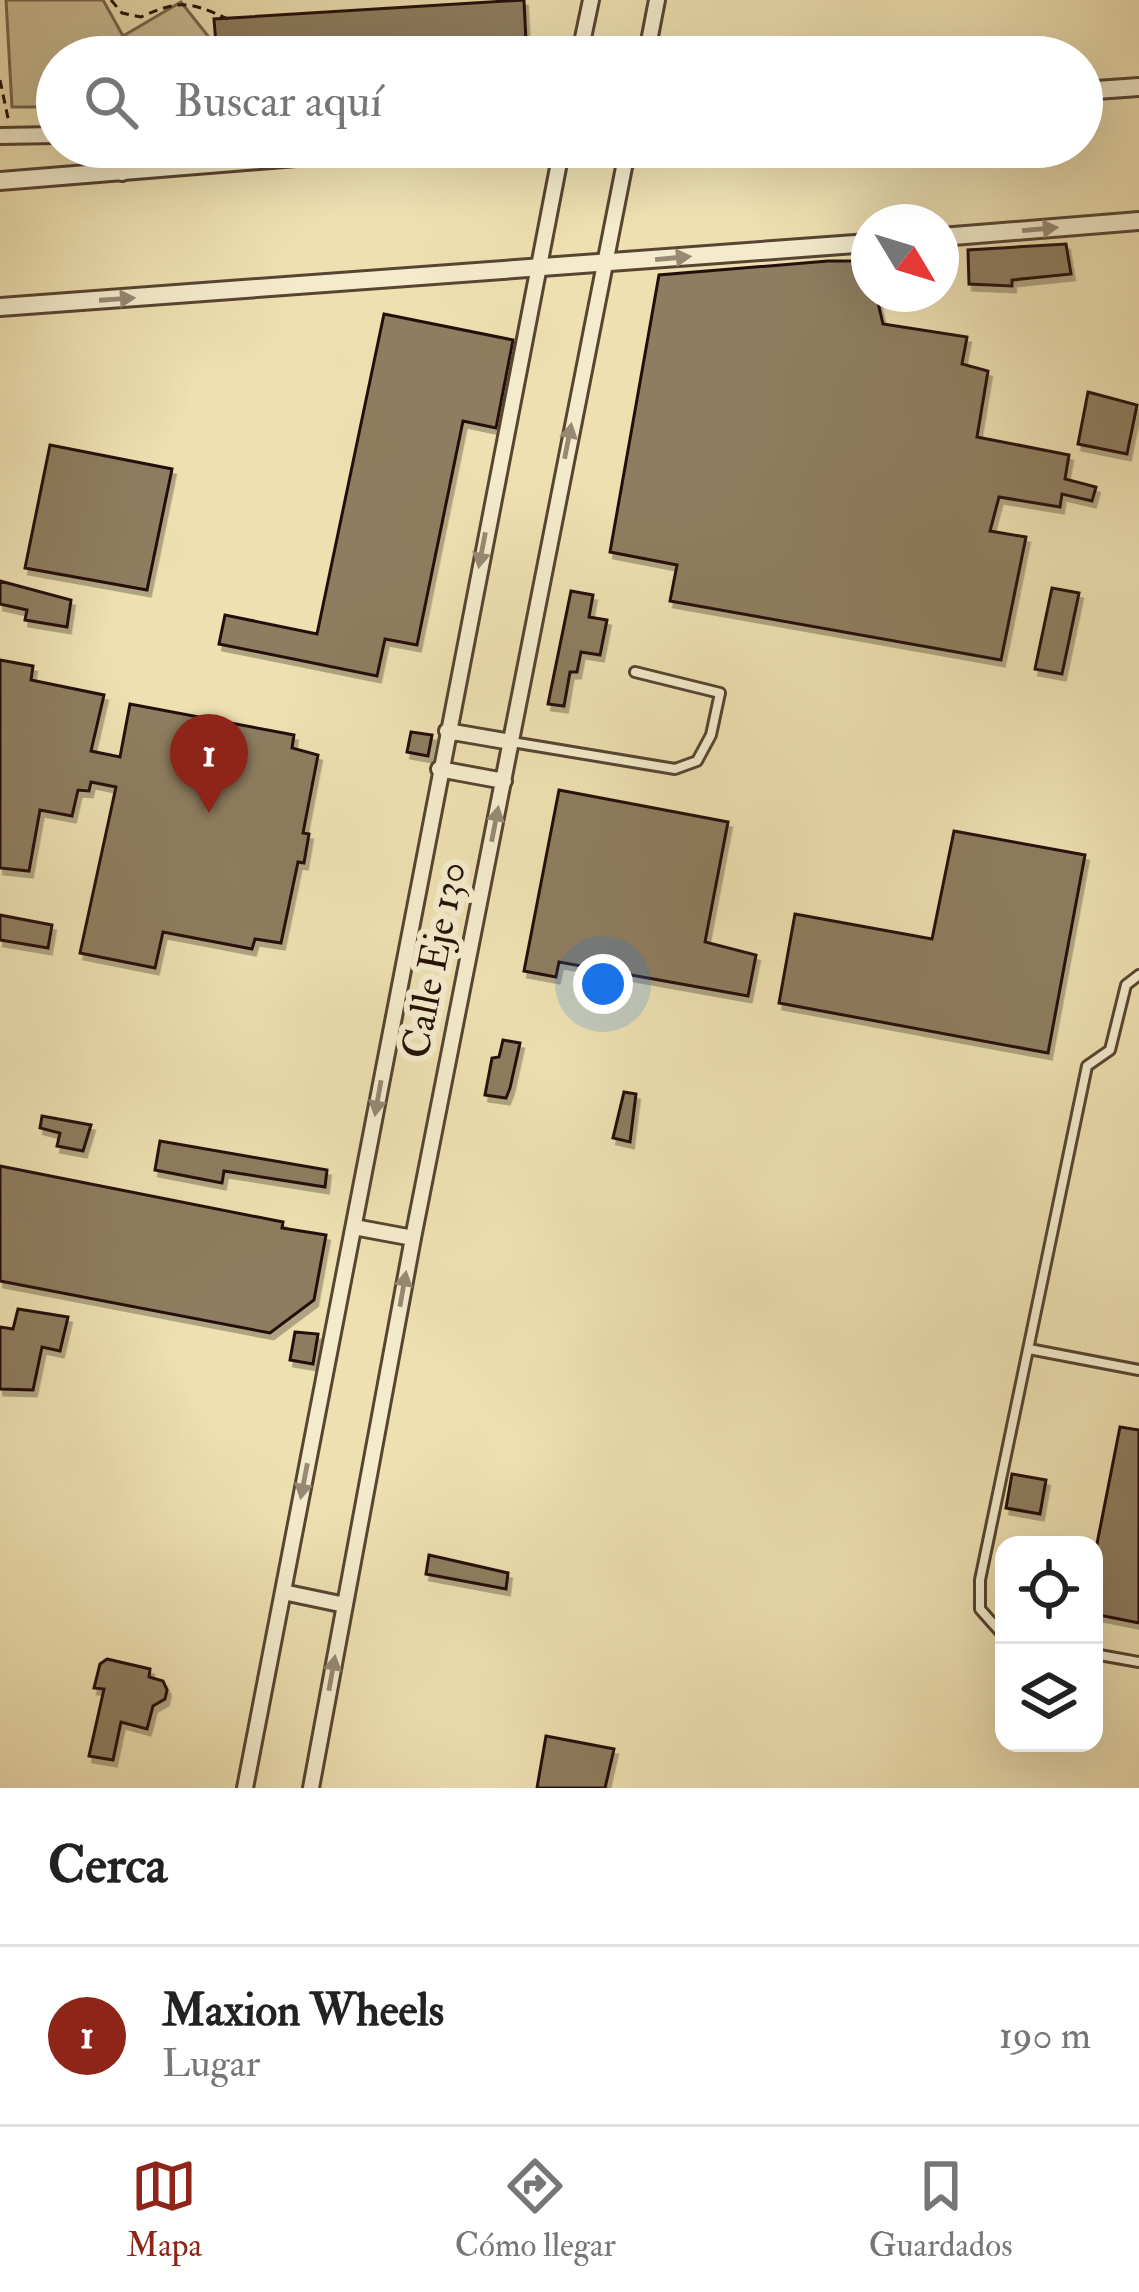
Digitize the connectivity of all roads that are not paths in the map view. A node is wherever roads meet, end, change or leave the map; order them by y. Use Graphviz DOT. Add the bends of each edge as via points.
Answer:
graph roads {
  1 [pos="590,0"];
  2 [pos="657,0"];
  3 [pos="583,36"];
  4 [pos="650,36"];
  5 [pos="1139,86"];
  6 [pos="1103,90"];
  7 [pos="114,168"];
  8 [pos="191,168"];
  9 [pos="558,168"];
  10 [pos="623,168"];
  11 [pos="122,173"];
  12 [pos="0,181"];
  13 [pos="1139,221"];
  14 [pos="959,236"];
  15 [pos="851,244"];
  16 [pos="602,264"];
  17 [pos="536,270"];
  18 [pos="0,307"];
  19 [pos="635,672"];
  20 [pos="447,730"];
  21 [pos="511,742"];
  22 [pos="439,769"];
  23 [pos="504,781"];
  24 [pos="1139,975"];
  25 [pos="354,1227"];
  26 [pos="413,1238"];
  27 [pos="1029,1349"];
  28 [pos="1139,1370"];
  29 [pos="283,1592"];
  30 [pos="345,1605"];
  31 [pos="995,1626"];
  32 [pos="1103,1655"];
  33 [pos="1139,1661"];
  34 [pos="245,1788"];
  35 [pos="311,1788"];
  1 -- 3 [label="street"];
  2 -- 4 [label="street"];
  5 -- 6 [label="street"];
  7 -- 11 [label="street"];
  8 -- 11 [label="street"];
  9 -- 17 [label="street, Calle Eje 130"];
  10 -- 16 [label="street, Calle Eje 130"];
  11 -- 12 [label="street"];
  14 -- 13 [label="street, one-way"];
  16 -- 15 [label="street, one-way"];
  16 -- 17 [label="street"];
  21 -- 16 [label="street, Calle Eje 130, one-way"];
  18 -- 17 [label="street, one-way"];
  17 -- 20 [label="street, Calle Eje 130, one-way"];
  19 -- 21 [label="lane" via="720,693 698,761 675,769"];
  20 -- 21 [label="street"];
  20 -- 22 [label="street, Calle Eje 130"];
  21 -- 23 [label="street, Calle Eje 130"];
  22 -- 23 [label="street"];
  22 -- 25 [label="street, Calle Eje 130, one-way"];
  26 -- 23 [label="street, Calle Eje 130, one-way"];
  24 -- 27 [label="lane" via="1126,986 1111,1050 1087,1066"];
  25 -- 26 [label="street"];
  25 -- 29 [label="street, Calle Eje 130, one-way"];
  30 -- 26 [label="street, Calle Eje 130, one-way"];
  27 -- 28 [label="lane"];
  27 -- 31 [label="lane" via="980,1580 980,1609"];
  29 -- 30 [label="street"];
  29 -- 34 [label="street, Calle Eje 130"];
  35 -- 30 [label="street, Calle Eje 130, one-way"];
  32 -- 33 [label="lane"];
}
